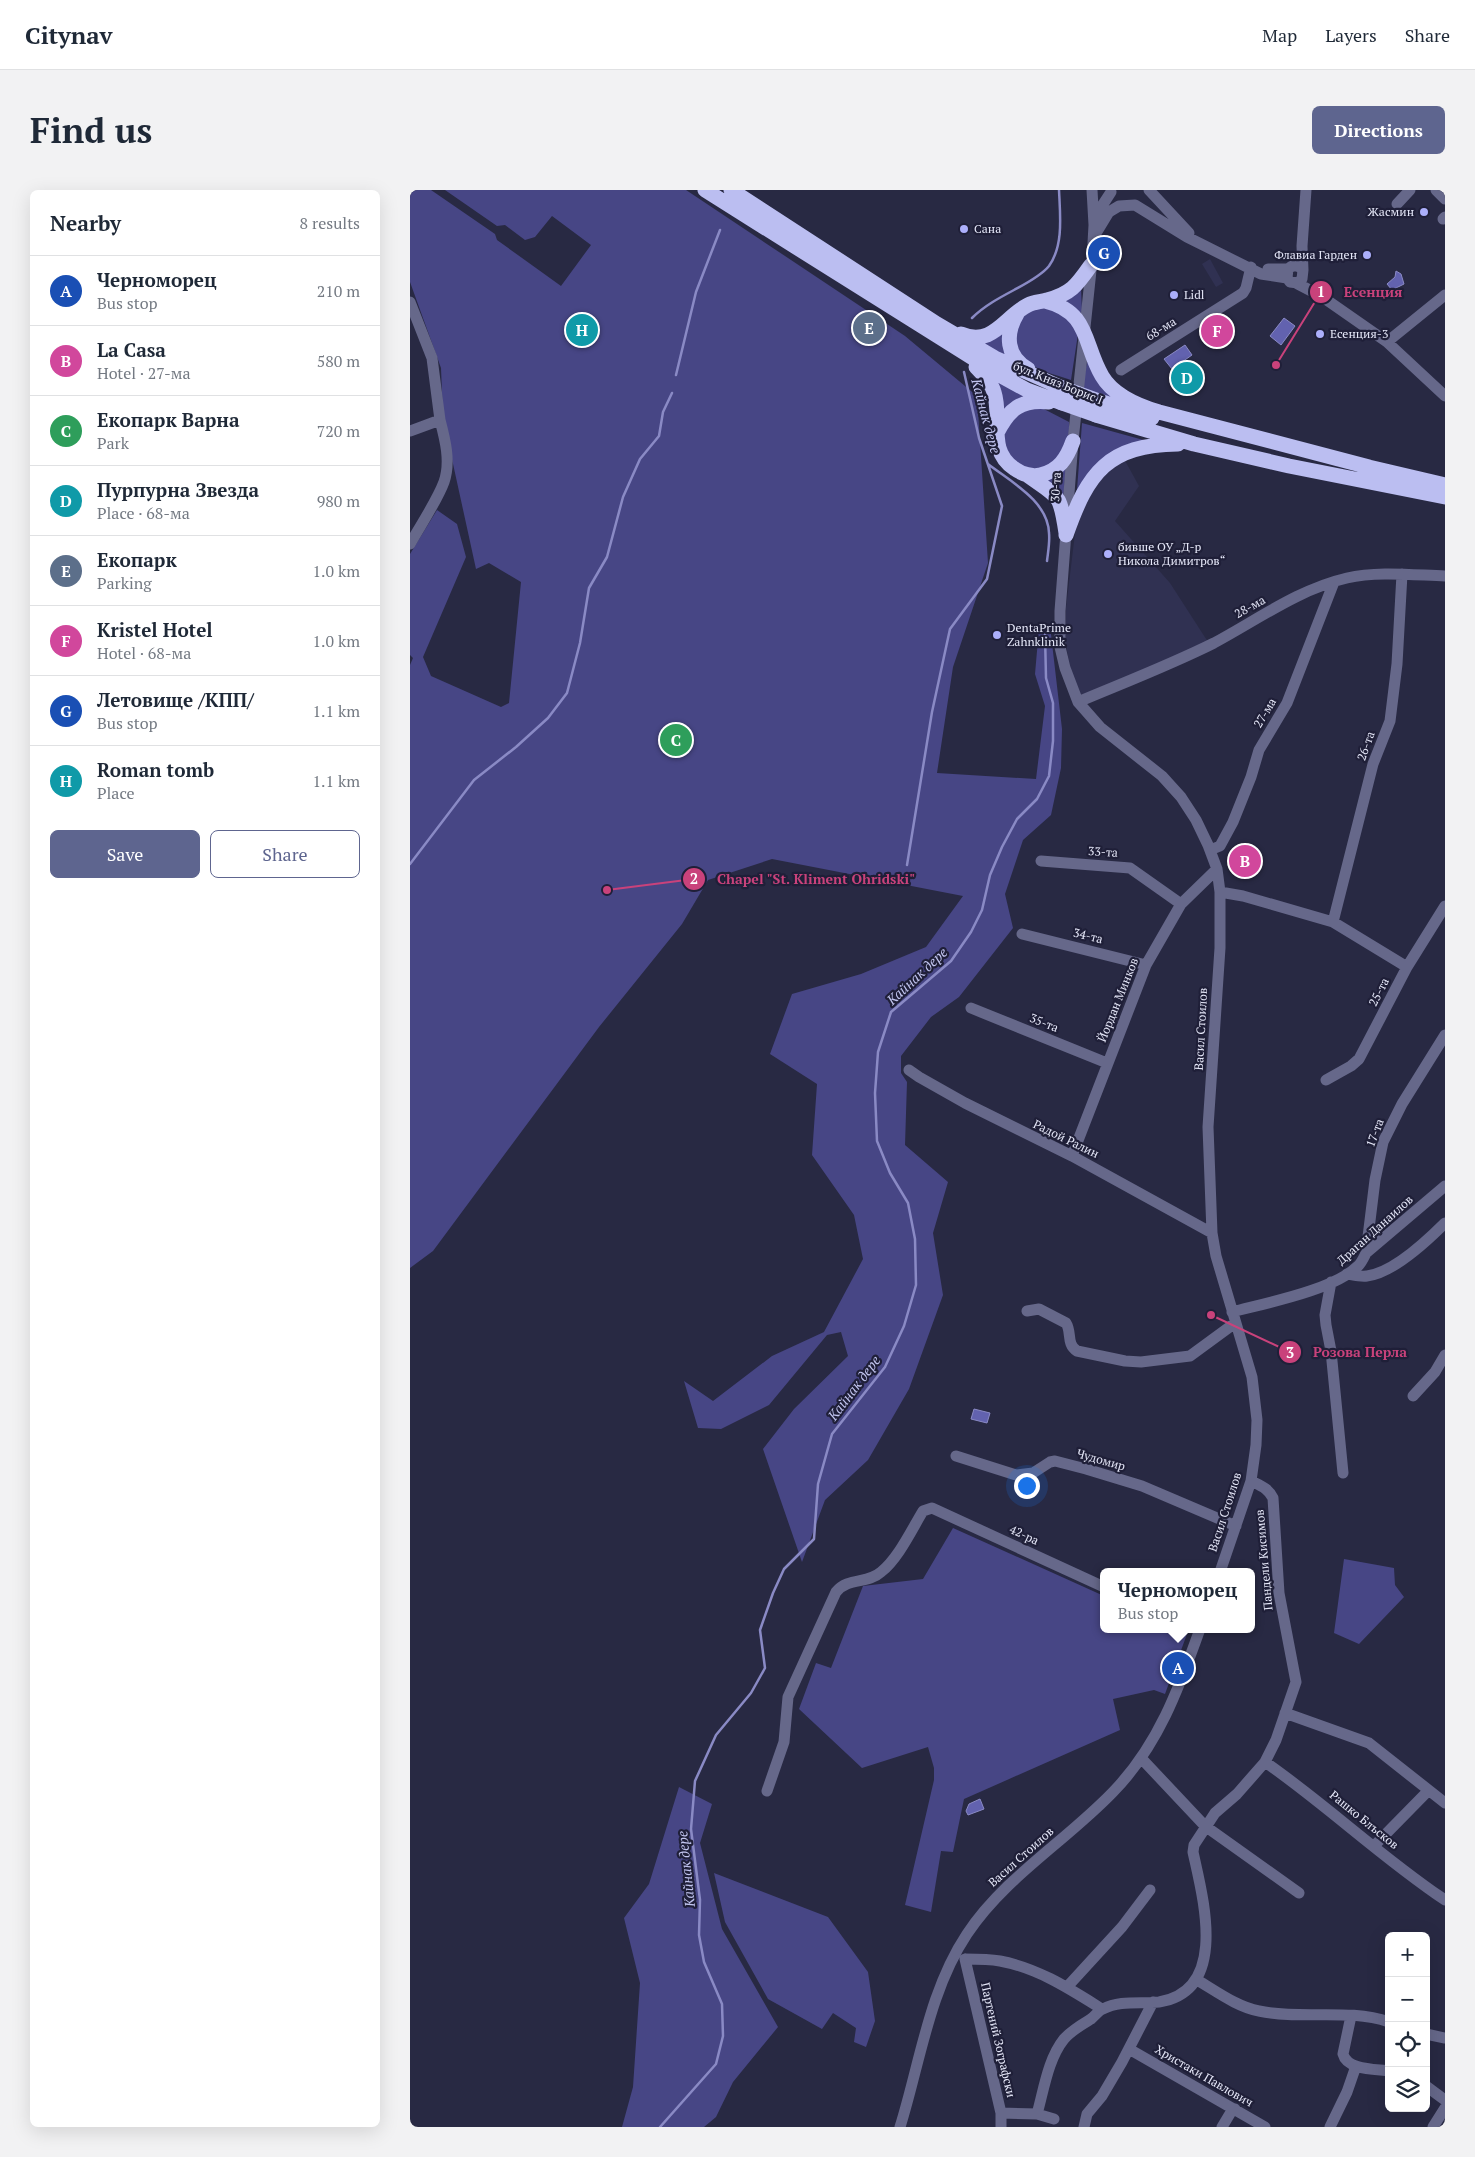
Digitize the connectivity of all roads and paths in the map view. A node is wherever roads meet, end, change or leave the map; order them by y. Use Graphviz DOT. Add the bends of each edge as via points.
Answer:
graph roads {
  1 [pos="705,190"];
  2 [pos="732,190"];
  3 [pos="1092,190"];
  4 [pos="1099,190"];
  5 [pos="1149,190"];
  6 [pos="1306,190"];
  7 [pos="1410,190"];
  8 [pos="1436,190"];
  9 [pos="1113,191"];
  10 [pos="1445,198"];
  11 [pos="1397,204"];
  12 [pos="1094,225"];
  13 [pos="1093,239"];
  14 [pos="1202,244"];
  15 [pos="1092,265"];
  16 [pos="1252,268"];
  17 [pos="1295,273"];
  18 [pos="1445,295"];
  19 [pos="1045,301"];
  20 [pos="410,302"];
  21 [pos="1018,313"];
  22 [pos="937,331"];
  23 [pos="1086,333"];
  24 [pos="1387,342"];
  25 [pos="1121,370"];
  26 [pos="1060,388"];
  27 [pos="1445,396"];
  28 [pos="1062,403"];
  29 [pos="1097,408"];
  30 [pos="440,420"];
  31 [pos="410,431"];
  32 [pos="996,435"];
  33 [pos="1074,441"];
  34 [pos="1194,444"];
  35 [pos="1369,467"];
  36 [pos="1027,475"];
  37 [pos="1445,485"];
  38 [pos="1445,497"];
  39 [pos="1066,535"];
  40 [pos="410,544"];
  41 [pos="1402,574"];
  42 [pos="1445,576"];
  43 [pos="1334,582"];
  44 [pos="1078,702"];
  45 [pos="1210,850"];
  46 [pos="1041,861"];
  47 [pos="1217,869"];
  48 [pos="1220,892"];
  49 [pos="1181,904"];
  50 [pos="1445,906"];
  51 [pos="1332,922"];
  52 [pos="1022,934"];
  53 [pos="1146,965"];
  54 [pos="1407,967"];
  55 [pos="971,1008"];
  56 [pos="1445,1035"];
  57 [pos="1107,1063"];
  58 [pos="909,1070"];
  59 [pos="1326,1080"];
  60 [pos="1072,1156"];
  61 [pos="1445,1186"];
  62 [pos="1445,1223"];
  63 [pos="1212,1233"];
  64 [pos="1366,1253"];
  65 [pos="1347,1274"];
  66 [pos="1331,1282"];
  67 [pos="1027,1310"];
  68 [pos="1234,1318"];
  69 [pos="1445,1355"];
  70 [pos="1413,1396"];
  71 [pos="956,1456"];
  72 [pos="1343,1473"];
  73 [pos="1250,1481"];
  74 [pos="1236,1526"];
  75 [pos="1221,1568"];
  76 [pos="1100,1585"];
  77 [pos="1198,1633"];
  78 [pos="1285,1713"];
  79 [pos="1141,1758"];
  80 [pos="1265,1762"];
  81 [pos="767,1791"];
  82 [pos="1428,1792"];
  83 [pos="1445,1803"];
  84 [pos="1205,1826"];
  85 [pos="1374,1846"];
  86 [pos="1150,1890"];
  87 [pos="1299,1893"];
  88 [pos="1445,1900"];
  89 [pos="961,1955"];
  90 [pos="1197,1980"];
  91 [pos="1067,1986"];
  92 [pos="1153,2002"];
  93 [pos="1102,2009"];
  94 [pos="1351,2016"];
  95 [pos="1385,2021"];
  96 [pos="1430,2035"];
  97 [pos="1445,2038"];
  98 [pos="1129,2049"];
  99 [pos="1356,2066"];
  100 [pos="1385,2070"];
  101 [pos="1430,2089"];
  102 [pos="1445,2100"];
  103 [pos="1445,2108"];
  104 [pos="1235,2109"];
  105 [pos="1001,2114"];
  106 [pos="1037,2114"];
  107 [pos="1054,2119"];
  108 [pos="900,2127"];
  109 [pos="1001,2127"];
  110 [pos="1084,2127"];
  111 [pos="1222,2127"];
  112 [pos="1265,2127"];
  113 [pos="1330,2127"];
  114 [pos="1433,2127"];
  1 -- 22 [label="highway, бул. Княз Борис I"];
  2 -- 22 [label="highway, бул. Княз Борис I"];
  3 -- 12 [label="street"];
  4 -- 9 [label="street"];
  5 -- 14 [label="street"];
  6 -- 17 [label="street" via="1302,246"];
  7 -- 11 [label="street"];
  8 -- 10 [label="street"];
  9 -- 12 [label="street" via="1100,208"];
  12 -- 13 [label="street, 30-та"];
  13 -- 14 [label="street" via="1109,212 1130,204 1143,208"];
  13 -- 15 [label="street, 30-та"];
  14 -- 16 [label="street"];
  15 -- 19 [label="highway" via="1076,286"];
  15 -- 23 [label="street, 30-та"];
  16 -- 17 [label="street" via="1269,276"];
  16 -- 25 [label="street, 68-ма" via="1243,293"];
  17 -- 24 [label="street" via="1321,296"];
  18 -- 24 [label="street"];
  19 -- 21 [label="highway" via="1027,305"];
  19 -- 23 [label="highway" via="1068,310"];
  20 -- 30 [label="street" via="432,358"];
  21 -- 22 [label="highway" via="982,337"];
  21 -- 26 [label="highway" via="1009,337 1014,356 1021,365"];
  22 -- 26 [label="highway, бул. Княз Борис I"];
  22 -- 28 [label="highway, бул. Княз Борис I" via="1003,377"];
  22 -- 32 [label="highway" via="989,382 995,396"];
  23 -- 33 [label="street, 30-та"];
  23 -- 35 [label="highway" via="1102,377 1122,395 1146,408"];
  24 -- 27 [label="street"];
  26 -- 29 [label="highway, бул. Княз Борис I, bridge"];
  28 -- 29 [label="highway, бул. Княз Борис I, bridge"];
  28 -- 32 [label="highway" via="1040,401 1018,407 1006,417"];
  29 -- 34 [label="highway, бул. Княз Борис I"];
  29 -- 35 [label="highway, бул. Княз Борис I" via="1132,413"];
  30 -- 31 [label="street"];
  30 -- 40 [label="street" via="447,463 444,482"];
  32 -- 36 [label="highway" via="998,449 1005,460 1015,470"];
  33 -- 36 [label="highway" via="1067,457 1055,469 1040,475"];
  33 -- 39 [label="street, 30-та"];
  34 -- 38 [label="highway, бул. Княз Борис I"];
  34 -- 39 [label="highway" via="1149,446 1125,453 1109,463 1084,490"];
  35 -- 37 [label="highway, бул. Княз Борис I"];
  36 -- 39 [label="highway" via="1057,497"];
  39 -- 44 [label="street, Васил Стоилов" via="1060,647"];
  41 -- 42 [label="street, 28-ма"];
  41 -- 43 [label="street, 28-ма" via="1348,577"];
  41 -- 51 [label="street, 26-та" via="1398,664 1390,721 1373,764"];
  43 -- 44 [label="street, 28-ма" via="1304,593 1212,644"];
  43 -- 45 [label="street, 27-ма" via="1287,704 1258,750 1233,822 1220,846"];
  44 -- 45 [label="street, Васил Стоилов" via="1100,727 1162,776 1181,797"];
  45 -- 47 [label="street, Васил Стоилов"];
  46 -- 49 [label="street, 33-та" via="1130,868"];
  47 -- 48 [label="street, Васил Стоилов"];
  47 -- 49 [label="street, Йордан Минков"];
  48 -- 51 [label="street"];
  48 -- 63 [label="street, Васил Стоилов" via="1220,948 1208,1127"];
  49 -- 53 [label="street, Йордан Минков"];
  50 -- 54 [label="street, 25-та"];
  51 -- 54 [label="street"];
  52 -- 53 [label="street, 34-та"];
  53 -- 57 [label="street, Йордан Минков"];
  54 -- 59 [label="street, 25-та" via="1359,1059"];
  55 -- 57 [label="street, 35-та"];
  56 -- 64 [label="street, 17-та" via="1402,1104 1383,1142"];
  57 -- 60 [label="street, Йордан Минков"];
  58 -- 60 [label="street, Радой Ралин" via="965,1103"];
  60 -- 63 [label="street, Радой Ралин"];
  61 -- 64 [label="street, Драган Данаилов"];
  62 -- 65 [label="street" via="1416,1250 1384,1270 1366,1277"];
  63 -- 68 [label="street, Васил Стоилов"];
  64 -- 65 [label="street, Драган Данаилов" via="1359,1265"];
  65 -- 66 [label="street, Драган Данаилов"];
  66 -- 68 [label="street, Драган Данаилов"];
  66 -- 72 [label="street" via="1325,1315"];
  67 -- 68 [label="street" via="1039,1309 1066,1323 1072,1348 1077,1351 1141,1362 1190,1356"];
  68 -- 73 [label="street, Васил Стоилов" via="1252,1377 1256,1403 1256,1445"];
  69 -- 70 [label="street"];
  71 -- 74 [label="street, Чудомир" via="1026,1476 1055,1461 1086,1468 1142,1486"];
  73 -- 74 [label="street, Васил Стоилов"];
  73 -- 78 [label="street, Пандели Кисимов" via="1264,1487 1272,1498 1279,1593 1296,1682"];
  74 -- 75 [label="street, Васил Стоилов"];
  76 -- 81 [label="street, 42-ра" via="932,1508 923,1511 880,1574 842,1585 836,1592 788,1697 784,1742"];
  77 -- 79 [label="street, Васил Стоилов" via="1173,1702"];
  78 -- 80 [label="street, Пандели Кисимов"];
  78 -- 82 [label="street" via="1369,1744"];
  79 -- 84 [label="street"];
  79 -- 89 [label="street, Васил Стоилов" via="1114,1791 989,1905"];
  80 -- 84 [label="street, Пандели Кисимов"];
  80 -- 85 [label="street, Рашко Блъсков" via="1304,1788"];
  82 -- 83 [label="street"];
  82 -- 85 [label="street"];
  84 -- 87 [label="street"];
  84 -- 90 [label="street, Пандели Кисимов" via="1195,1841 1193,1852 1203,1897 1206,1940 1205,1956"];
  85 -- 88 [label="street, Рашко Блъсков"];
  86 -- 91 [label="street" via="1122,1927"];
  89 -- 91 [label="street" via="1030,1969"];
  89 -- 105 [label="street, Партений Зографски"];
  89 -- 108 [label="street, Васил Стоилов" via="938,1992"];
  90 -- 92 [label="street" via="1169,1999"];
  90 -- 94 [label="street" via="1230,2000 1257,2011"];
  91 -- 93 [label="street"];
  92 -- 93 [label="street"];
  92 -- 98 [label="street"];
  93 -- 106 [label="street" via="1063,2041 1051,2065"];
  94 -- 95 [label="street" via="1371,2016"];
  94 -- 99 [label="street" via="1343,2054 1348,2064"];
  96 -- 97 [label="street"];
  98 -- 104 [label="street, Христаки Павлович"];
  98 -- 110 [label="street" via="1102,2096 1087,2114"];
  99 -- 100 [label="street"];
  99 -- 113 [label="street"];
  101 -- 102 [label="street"];
  103 -- 114 [label="street"];
  104 -- 111 [label="street"];
  104 -- 112 [label="street, Христаки Павлович"];
  105 -- 106 [label="street"];
  105 -- 109 [label="street, Партений Зографски"];
  106 -- 107 [label="street"];
}
